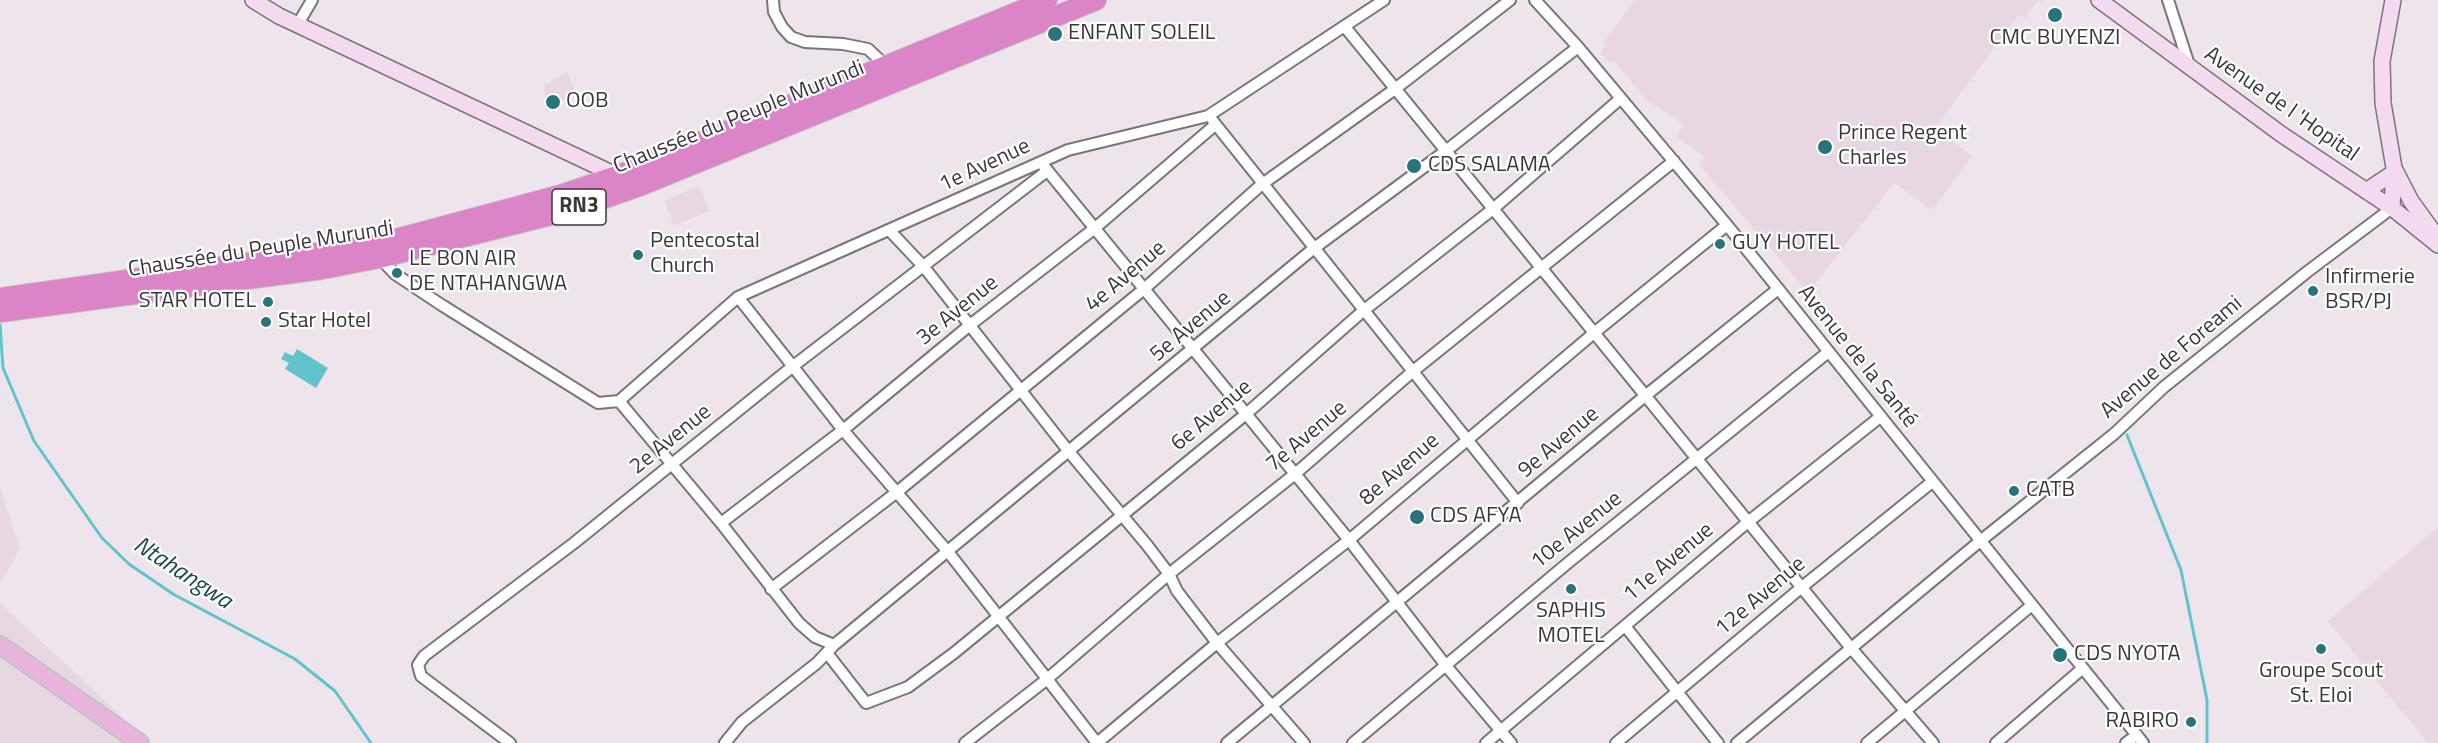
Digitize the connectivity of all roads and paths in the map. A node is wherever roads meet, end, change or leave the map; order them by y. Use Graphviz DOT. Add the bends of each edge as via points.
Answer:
graph roads {
  1 [pos="253,0"];
  2 [pos="312,0"];
  3 [pos="773,0"];
  4 [pos="1096,0"];
  5 [pos="1384,0"];
  6 [pos="1510,0"];
  7 [pos="1534,0"];
  8 [pos="2099,0"];
  9 [pos="2168,0"];
  10 [pos="2393,0"];
  11 [pos="1036,8"];
  12 [pos="298,24"];
  13 [pos="1345,27"];
  14 [pos="1578,47"];
  15 [pos="886,66"];
  16 [pos="2190,68"];
  17 [pos="1395,89"];
  18 [pos="1620,99"];
  19 [pos="1212,120"];
  20 [pos="1448,150"];
  21 [pos="1674,161"];
  22 [pos="1044,166"];
  23 [pos="2394,171"];
  24 [pos="617,176"];
  25 [pos="642,184"];
  26 [pos="1261,185"];
  27 [pos="2366,192"];
  28 [pos="2392,208"];
  29 [pos="1493,209"];
  30 [pos="1727,225"];
  31 [pos="1095,228"];
  32 [pos="891,231"];
  33 [pos="2438,238"];
  34 [pos="2438,245"];
  35 [pos="1313,249"];
  36 [pos="376,252"];
  37 [pos="924,267"];
  38 [pos="1541,269"];
  39 [pos="1144,289"];
  40 [pos="1778,289"];
  41 [pos="738,297"];
  42 [pos="0,298"];
  43 [pos="31,301"];
  44 [pos="1363,311"];
  45 [pos="0,312"];
  46 [pos="970,325"];
  47 [pos="1594,333"];
  48 [pos="1195,350"];
  49 [pos="1827,353"];
  50 [pos="792,367"];
  51 [pos="1412,372"];
  52 [pos="1021,389"];
  53 [pos="1645,396"];
  54 [pos="619,402"];
  55 [pos="1246,414"];
  56 [pos="1880,417"];
  57 [pos="843,430"];
  58 [pos="1467,439"];
  59 [pos="1070,453"];
  60 [pos="1697,459"];
  61 [pos="673,464"];
  62 [pos="1295,474"];
  63 [pos="1932,482"];
  64 [pos="897,492"];
  65 [pos="1518,503"];
  66 [pos="1123,514"];
  67 [pos="1748,522"];
  68 [pos="721,523"];
  69 [pos="1349,540"];
  70 [pos="1979,542"];
  71 [pos="948,553"];
  72 [pos="1169,574"];
  73 [pos="1802,586"];
  74 [pos="771,589"];
  75 [pos="1399,601"];
  76 [pos="2032,605"];
  77 [pos="997,618"];
  78 [pos="1625,626"];
  79 [pos="1217,643"];
  80 [pos="0,645"];
  81 [pos="1851,648"];
  82 [pos="831,649"];
  83 [pos="1446,667"];
  84 [pos="2083,668"];
  85 [pos="1046,680"];
  86 [pos="1679,692"];
  87 [pos="1272,706"];
  88 [pos="1906,711"];
  89 [pos="1501,731"];
  90 [pos="2140,739"];
  91 [pos="140,743"];
  92 [pos="510,743"];
  93 [pos="725,743"];
  94 [pos="965,743"];
  95 [pos="1097,743"];
  96 [pos="1227,743"];
  97 [pos="1304,743"];
  98 [pos="1353,743"];
  99 [pos="1486,743"];
  100 [pos="1511,743"];
  101 [pos="1616,743"];
  102 [pos="1718,743"];
  103 [pos="1737,743"];
  104 [pos="1867,743"];
  105 [pos="1933,743"];
  106 [pos="1996,743"];
  107 [pos="2126,743"];
  1 -- 12 [label="street"];
  2 -- 12 [label="street"];
  3 -- 15 [label="street" via="778,20 791,37 868,49"];
  4 -- 11 [label="highway, Chaussée du Peuple Murundi / RN3"];
  5 -- 13 [label="street, 1e Avenue"];
  6 -- 17 [label="street, 4e Avenue"];
  7 -- 14 [label="street, Avenue de la Santé"];
  8 -- 16 [label="street, Avenue de l 'Hopital"];
  9 -- 16 [label="street"];
  10 -- 23 [label="street" via="2382,61 2383,103"];
  11 -- 15 [label="highway, Chaussée du Peuple Murundi / RN3"];
  11 -- 25 [label="highway, Chaussée du Peuple Murundi / RN3"];
  12 -- 24 [label="street"];
  13 -- 17 [label="street"];
  13 -- 19 [label="street, 1e Avenue"];
  14 -- 18 [label="street, Avenue de la Santé"];
  14 -- 20 [label="street, 5e Avenue"];
  15 -- 24 [label="highway, Chaussée du Peuple Murundi / RN3"];
  16 -- 27 [label="street, Avenue de l 'Hopital"];
  17 -- 20 [label="street"];
  17 -- 26 [label="street, 4e Avenue"];
  18 -- 21 [label="street, Avenue de la Santé"];
  18 -- 29 [label="street, 6e Avenue"];
  19 -- 22 [label="street, 1e Avenue" via="1068,150"];
  19 -- 26 [label="street"];
  19 -- 31 [label="street, 3e Avenue"];
  20 -- 29 [label="street"];
  20 -- 35 [label="street, 5e Avenue"];
  21 -- 30 [label="street, Avenue de la Santé"];
  21 -- 38 [label="street, 7e Avenue"];
  22 -- 31 [label="street"];
  22 -- 32 [label="street, 1e Avenue"];
  22 -- 37 [label="street, 2e Avenue"];
  23 -- 27 [label="street"];
  23 -- 28 [label="street"];
  23 -- 33 [label="street"];
  24 -- 25 [label="street"];
  24 -- 36 [label="highway, Chaussée du Peuple Murundi / RN3"];
  25 -- 36 [label="highway, Chaussée du Peuple Murundi / RN3" via="571,210"];
  26 -- 35 [label="street"];
  26 -- 39 [label="street, 4e Avenue"];
  27 -- 28 [label="street, Avenue de l 'Hopital"];
  28 -- 34 [label="street, Avenue de l 'Hopital"];
  28 -- 70 [label="street, Avenue de Foreami" via="2164,387 2114,434"];
  29 -- 38 [label="street"];
  29 -- 44 [label="street, 6e Avenue"];
  30 -- 40 [label="street, Avenue de la Santé"];
  30 -- 47 [label="street, 8e Avenue"];
  31 -- 39 [label="street"];
  31 -- 46 [label="street, 3e Avenue"];
  32 -- 37 [label="street"];
  32 -- 41 [label="street, 1e Avenue"];
  35 -- 44 [label="street"];
  35 -- 48 [label="street, 5e Avenue"];
  36 -- 43 [label="highway, Chaussée du Peuple Murundi / RN3"];
  36 -- 54 [label="street" via="395,274 598,403"];
  37 -- 46 [label="street"];
  37 -- 50 [label="street, 2e Avenue"];
  38 -- 47 [label="street"];
  38 -- 51 [label="street, 7e Avenue"];
  39 -- 48 [label="street"];
  39 -- 52 [label="street, 4e Avenue"];
  40 -- 49 [label="street, Avenue de la Santé"];
  40 -- 53 [label="street, 9e Avenue"];
  41 -- 50 [label="street"];
  41 -- 54 [label="street, 1e Avenue"];
  42 -- 43 [label="highway, Chaussée du Peuple Murundi / RN3"];
  43 -- 45 [label="highway, Chaussée du Peuple Murundi / RN3"];
  44 -- 51 [label="street"];
  44 -- 55 [label="street, 6e Avenue"];
  46 -- 52 [label="street"];
  46 -- 57 [label="street, 3e Avenue"];
  47 -- 53 [label="street"];
  47 -- 58 [label="street, 8e Avenue"];
  48 -- 55 [label="street"];
  48 -- 59 [label="street, 5e Avenue"];
  49 -- 56 [label="street, Avenue de la Santé"];
  49 -- 60 [label="street, 10e Avenue"];
  50 -- 57 [label="street"];
  50 -- 61 [label="street, 2e Avenue"];
  51 -- 58 [label="street"];
  51 -- 62 [label="street, 7e Avenue"];
  52 -- 59 [label="street"];
  52 -- 64 [label="street, 4e Avenue"];
  53 -- 60 [label="street"];
  53 -- 65 [label="street, 9e Avenue"];
  54 -- 61 [label="street"];
  55 -- 62 [label="street"];
  55 -- 66 [label="street, 6e Avenue"];
  56 -- 63 [label="street, Avenue de la Santé"];
  56 -- 67 [label="street, 11e Avenue"];
  57 -- 64 [label="street"];
  57 -- 68 [label="street, 3e Avenue"];
  58 -- 65 [label="street"];
  58 -- 69 [label="street, 8e Avenue"];
  59 -- 66 [label="street"];
  59 -- 71 [label="street, 5e Avenue"];
  60 -- 67 [label="street"];
  60 -- 83 [label="street, 10e Avenue"];
  61 -- 68 [label="street"];
  61 -- 92 [label="street, 2e Avenue" via="423,656 418,665 421,676"];
  62 -- 69 [label="street"];
  62 -- 72 [label="street, 7e Avenue"];
  63 -- 70 [label="street, Avenue de la Santé"];
  63 -- 73 [label="street, 12e Avenue"];
  64 -- 71 [label="street"];
  64 -- 74 [label="street, 4e Avenue"];
  65 -- 75 [label="street, 9e Avenue"];
  66 -- 72 [label="street"];
  66 -- 77 [label="street, 6e Avenue"];
  67 -- 73 [label="street"];
  67 -- 78 [label="street, 11e Avenue"];
  68 -- 74 [label="street"];
  69 -- 75 [label="street"];
  69 -- 79 [label="street, 8e Avenue"];
  70 -- 76 [label="street, Avenue de la Santé"];
  70 -- 81 [label="street, Avenue de Foreami"];
  71 -- 77 [label="street"];
  71 -- 82 [label="street, 5e Avenue"];
  72 -- 79 [label="street" via="1177,591"];
  72 -- 85 [label="street, 7e Avenue"];
  73 -- 81 [label="street"];
  73 -- 86 [label="street, 12e Avenue"];
  74 -- 82 [label="street" via="799,623"];
  75 -- 83 [label="street"];
  75 -- 87 [label="street, 9e Avenue"];
  76 -- 84 [label="street, Avenue de la Santé"];
  76 -- 88 [label="street"];
  77 -- 82 [label="street, 6e Avenue" via="908,687 869,703 863,702"];
  77 -- 85 [label="street"];
  78 -- 86 [label="street"];
  78 -- 89 [label="street, 11e Avenue"];
  79 -- 87 [label="street"];
  79 -- 95 [label="street, 8e Avenue"];
  80 -- 91 [label="main road"];
  81 -- 88 [label="street"];
  81 -- 103 [label="street, Avenue de Foreami"];
  82 -- 93 [label="street" via="742,722"];
  83 -- 89 [label="street"];
  83 -- 98 [label="street, 10e Avenue"];
  84 -- 90 [label="street, Avenue de la Santé"];
  84 -- 106 [label="street"];
  85 -- 94 [label="street, 7e Avenue"];
  85 -- 95 [label="street"];
  86 -- 101 [label="street, 12e Avenue"];
  86 -- 102 [label="street"];
  87 -- 96 [label="street, 9e Avenue"];
  87 -- 97 [label="street"];
  88 -- 104 [label="street"];
  88 -- 105 [label="street"];
  89 -- 99 [label="street, 11e Avenue"];
  89 -- 100 [label="street"];
  90 -- 107 [label="street"];
}
